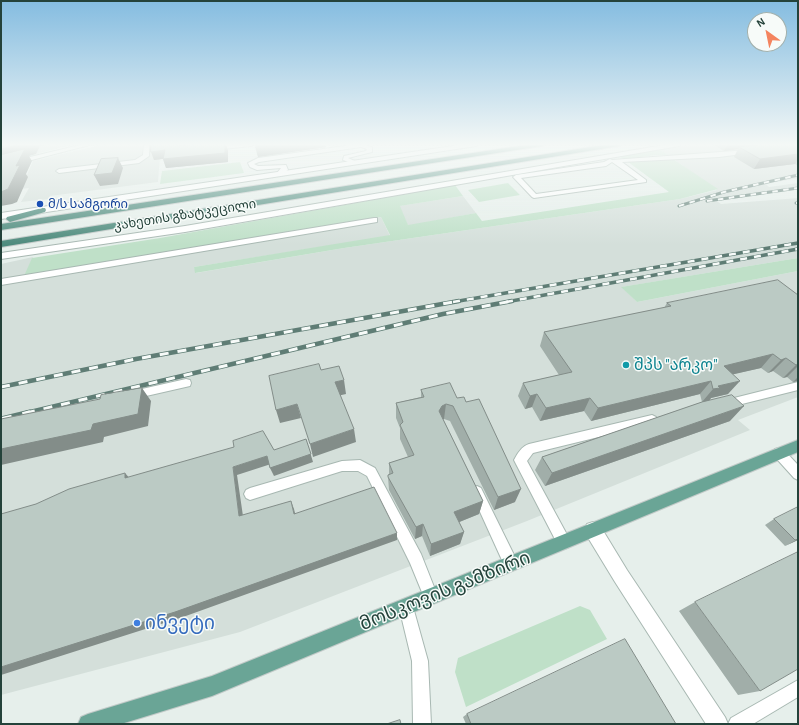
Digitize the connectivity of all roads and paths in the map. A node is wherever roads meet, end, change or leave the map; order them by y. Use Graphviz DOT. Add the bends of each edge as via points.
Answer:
graph roads {
  1 [pos="249,178"];
  2 [pos="321,178"];
  3 [pos="410,178"];
  4 [pos="480,178"];
  5 [pos="517,178"];
  6 [pos="639,178"];
  7 [pos="42,210"];
  8 [pos="1,216"];
  9 [pos="374,220"];
  10 [pos="1,221"];
  11 [pos="1,227"];
  12 [pos="56,235"];
  13 [pos="1,244"];
  14 [pos="1,250"];
  15 [pos="1,256"];
  16 [pos="1,282"];
  17 [pos="186,382"];
  18 [pos="798,386"];
  19 [pos="124,398"];
  20 [pos="712,407"];
  21 [pos="667,417"];
  22 [pos="798,446"];
  23 [pos="779,453"];
  24 [pos="798,474"];
  25 [pos="471,480"];
  26 [pos="250,494"];
  27 [pos="593,530"];
  28 [pos="564,542"];
  29 [pos="511,564"];
  30 [pos="430,597"];
  31 [pos="406,607"];
  32 [pos="798,688"];
  33 [pos="88,724"];
  34 [pos="422,724"];
  35 [pos="718,724"];
  36 [pos="737,724"];
  1 -- 7 [label="street, კახეთის გზატკეცილი"];
  2 -- 11 [label="highway, კახეთის გზატკეცილი"];
  3 -- 12 [label="highway, კახეთის გზატკეცილი"];
  4 -- 15 [label="street, კახეთის გზატკეცილი" via="185,229"];
  5 -- 6 [label="lane" via="534,196 644,181"];
  7 -- 8 [label="street, კახეთის გზატკეცილი"];
  7 -- 10 [label="highway"];
  9 -- 16 [label="lane"];
  12 -- 13 [label="highway, კახეთის გზატკეცილი"];
  12 -- 14 [label="highway"];
  17 -- 19 [label="lane"];
  18 -- 20 [label="lane"];
  21 -- 28 [label="lane" via="529,448 520,460"];
  22 -- 23 [label="main road, მოსკოვის გამზირი"];
  23 -- 24 [label="lane"];
  23 -- 27 [label="main road, მოსკოვის გამზირი"];
  25 -- 29 [label="lane"];
  26 -- 30 [label="lane" via="342,466 360,465 371,472 416,559"];
  27 -- 28 [label="main road, მოსკოვის გამზირი"];
  27 -- 35 [label="street" via="620,576"];
  28 -- 29 [label="main road, მოსკოვის გამზირი"];
  29 -- 30 [label="main road, მოსკოვის გამზირი"];
  30 -- 31 [label="main road, მოსკოვის გამზირი"];
  31 -- 33 [label="main road, მოსკოვის გამზირი" via="212,686"];
  31 -- 34 [label="lane" via="420,661"];
  32 -- 36 [label="lane"];
}
